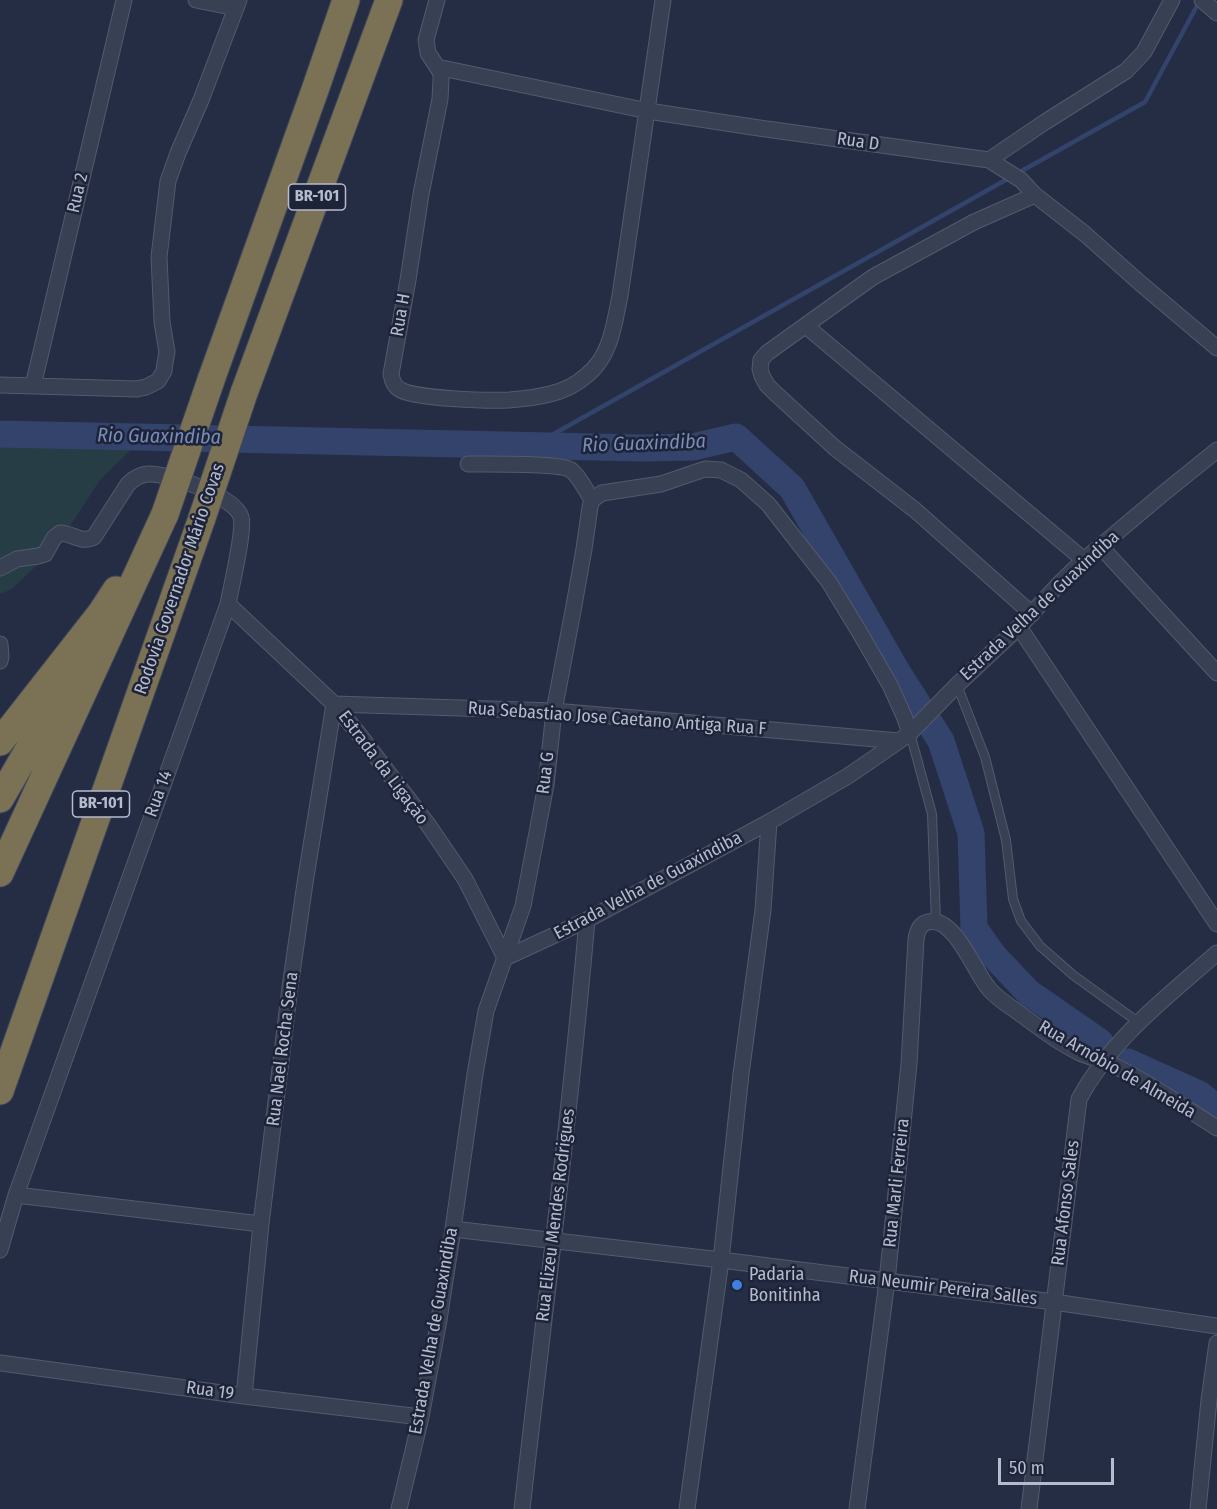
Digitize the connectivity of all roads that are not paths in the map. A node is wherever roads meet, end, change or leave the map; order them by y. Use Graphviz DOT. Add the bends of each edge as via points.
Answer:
graph roads {
  1 [pos="124,0"];
  2 [pos="196,0"];
  3 [pos="346,0"];
  4 [pos="389,0"];
  5 [pos="437,0"];
  6 [pos="663,0"];
  7 [pos="1172,0"];
  8 [pos="237,4"];
  9 [pos="437,67"];
  10 [pos="648,111"];
  11 [pos="989,160"];
  12 [pos="1035,195"];
  13 [pos="806,326"];
  14 [pos="1217,348"];
  15 [pos="0,384"];
  16 [pos="33,386"];
  17 [pos="1217,450"];
  18 [pos="468,464"];
  19 [pos="592,500"];
  20 [pos="165,514"];
  21 [pos="1101,547"];
  22 [pos="1084,560"];
  23 [pos="0,567"];
  24 [pos="228,604"];
  25 [pos="1032,614"];
  26 [pos="1019,627"];
  27 [pos="0,644"];
  28 [pos="0,661"];
  29 [pos="1217,673"];
  30 [pos="957,685"];
  31 [pos="334,704"];
  32 [pos="554,711"];
  33 [pos="910,732"];
  34 [pos="0,742"];
  35 [pos="0,799"];
  36 [pos="769,822"];
  37 [pos="0,873"];
  38 [pos="588,920"];
  39 [pos="936,922"];
  40 [pos="1217,924"];
  41 [pos="1217,953"];
  42 [pos="505,958"];
  43 [pos="1138,1022"];
  44 [pos="1104,1062"];
  45 [pos="0,1091"];
  46 [pos="1217,1128"];
  47 [pos="16,1195"];
  48 [pos="261,1224"];
  49 [pos="453,1229"];
  50 [pos="555,1241"];
  51 [pos="0,1250"];
  52 [pos="722,1260"];
  53 [pos="887,1281"];
  54 [pos="1054,1302"];
  55 [pos="1217,1326"];
  56 [pos="1217,1343"];
  57 [pos="0,1363"];
  58 [pos="244,1395"];
  59 [pos="1213,1400"];
  60 [pos="421,1417"];
  61 [pos="399,1509"];
  62 [pos="522,1509"];
  63 [pos="687,1509"];
  64 [pos="857,1509"];
  65 [pos="1029,1509"];
  66 [pos="1198,1509"];
  1 -- 16 [label="street, Rua 2"];
  2 -- 8 [label="street"];
  3 -- 20 [label="highway, Rodovia Governador Mário Covas / BR-101, bridge"];
  4 -- 45 [label="highway, Rodovia Governador Mário Covas / BR-101, bridge" via="244,393"];
  5 -- 9 [label="street, Rua H" via="426,40 428,53"];
  6 -- 10 [label="street"];
  7 -- 11 [label="street" via="1144,52 1126,71"];
  8 -- 16 [label="street" via="168,181 159,256 167,352 161,377 153,385 137,389"];
  9 -- 10 [label="street, Rua D"];
  9 -- 10 [label="street, Rua H" via="441,73 440,99 391,374 395,386 408,393 509,400 551,394 576,384 598,365 613,332"];
  10 -- 11 [label="street, Rua D"];
  11 -- 12 [label="street, Rua D" via="1021,180"];
  12 -- 13 [label="street" via="974,222 873,277"];
  12 -- 14 [label="street, Rua D"];
  13 -- 22 [label="street"];
  13 -- 25 [label="street" via="763,356 760,369 767,385"];
  15 -- 16 [label="street"];
  17 -- 21 [label="street, Estrada Velha de Guaxindiba"];
  18 -- 19 [label="street" via="565,467 575,474"];
  19 -- 32 [label="street, Rua G"];
  19 -- 33 [label="street" via="602,493 661,484 705,468 721,470 741,480 768,504 829,582 890,686"];
  20 -- 34 [label="highway, BR-101" via="101,613"];
  20 -- 35 [label="highway, BR-101"];
  20 -- 37 [label="highway, Rodovia Governador Mário Covas / BR-101"];
  21 -- 22 [label="street, Estrada Velha de Guaxindiba"];
  21 -- 29 [label="street"];
  22 -- 25 [label="street, Estrada Velha de Guaxindiba"];
  23 -- 24 [label="street, Rua 14" via="45,554 60,533 90,539 128,484 136,477 150,474 191,484 223,498 242,519"];
  24 -- 31 [label="street, Estrada da Ligação"];
  24 -- 47 [label="street, Rua 14"];
  25 -- 26 [label="street, Estrada Velha de Guaxindiba"];
  26 -- 30 [label="street, Estrada Velha de Guaxindiba"];
  26 -- 40 [label="street"];
  27 -- 28 [label="street"];
  30 -- 33 [label="street, Estrada Velha de Guaxindiba"];
  30 -- 43 [label="lane" via="985,757 1006,840 1013,899 1021,921 1040,946 1072,975"];
  31 -- 32 [label="street, Rua Sebastiao Jose Caetano Antiga Rua F"];
  31 -- 42 [label="street, Estrada da Ligação" via="465,879"];
  31 -- 48 [label="street, Rua Nael Rocha Sena" via="290,987"];
  32 -- 33 [label="street, Rua Sebastiao Jose Caetano Antiga Rua F"];
  32 -- 42 [label="street, Rua G" via="546,785 523,906"];
  33 -- 36 [label="street, Estrada Velha de Guaxindiba" via="848,776"];
  33 -- 39 [label="lane" via="932,814"];
  36 -- 38 [label="street, Estrada Velha de Guaxindiba"];
  36 -- 52 [label="street" via="763,910"];
  38 -- 42 [label="street, Estrada Velha de Guaxindiba"];
  38 -- 50 [label="street, Rua Elizeu Mendes Rodrigues"];
  39 -- 44 [label="street, Rua Arnóbio de Almeida" via="953,933 984,982 1004,1002 1053,1038"];
  39 -- 53 [label="street, Rua Marli Ferreira" via="929,921 919,928 916,939 909,1064"];
  41 -- 43 [label="street, Rua Afonso Sales"];
  42 -- 49 [label="street, Estrada Velha de Guaxindiba" via="486,1011"];
  43 -- 44 [label="street, Rua Afonso Sales"];
  44 -- 46 [label="street, Rua Arnóbio de Almeida"];
  44 -- 54 [label="street, Rua Afonso Sales" via="1079,1099"];
  47 -- 48 [label="street"];
  47 -- 51 [label="street, Rua 14"];
  48 -- 58 [label="street, Rua Nael Rocha Sena"];
  49 -- 50 [label="street, Rua Neumir Pereira Salles"];
  49 -- 60 [label="street, Estrada Velha de Guaxindiba"];
  50 -- 52 [label="street, Rua Neumir Pereira Salles"];
  50 -- 62 [label="street, Rua Elizeu Mendes Rodrigues"];
  52 -- 53 [label="street, Rua Neumir Pereira Salles"];
  52 -- 63 [label="street"];
  53 -- 54 [label="street, Rua Neumir Pereira Salles"];
  53 -- 64 [label="street, Rua Marli Ferreira"];
  54 -- 55 [label="street, Rua Neumir Pereira Salles"];
  54 -- 65 [label="street, Rua Afonso Sales"];
  56 -- 59 [label="street"];
  57 -- 58 [label="street, Rua 19"];
  58 -- 60 [label="street, Rua 19"];
  59 -- 66 [label="street"];
  60 -- 61 [label="street, Estrada Velha de Guaxindiba"];
}
